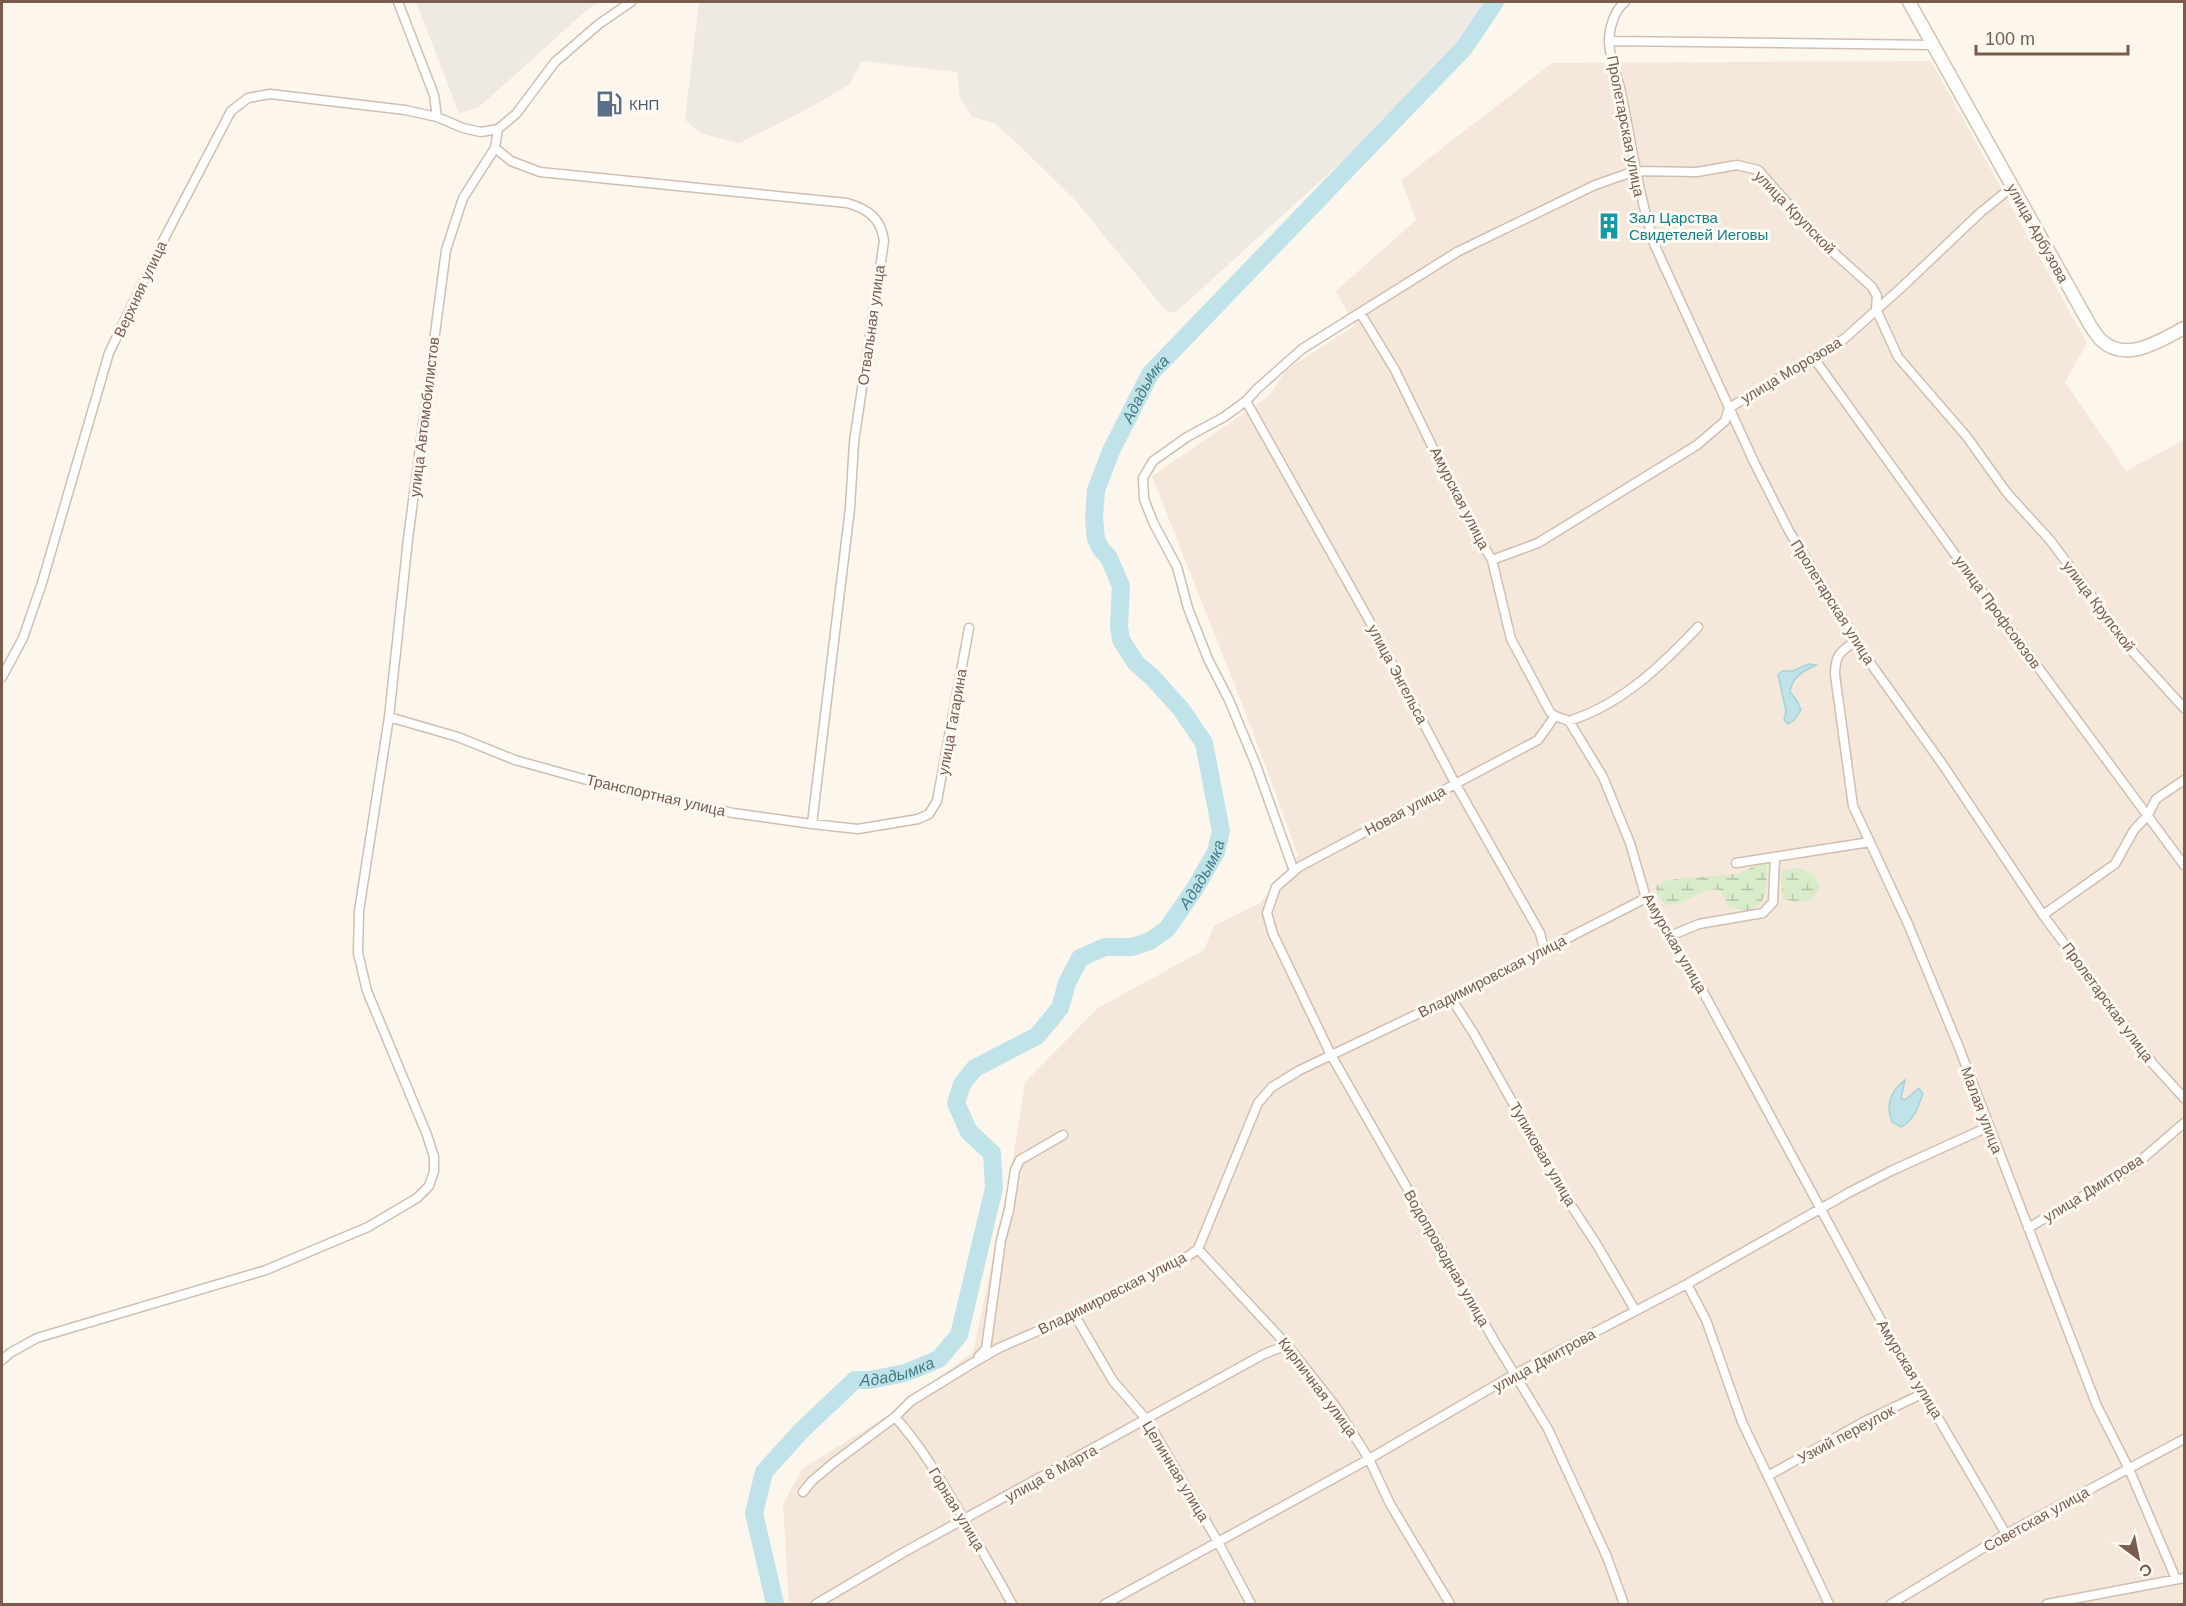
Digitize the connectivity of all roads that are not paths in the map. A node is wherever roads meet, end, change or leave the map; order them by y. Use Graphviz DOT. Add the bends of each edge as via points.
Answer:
graph roads {
  1 [pos="398,2"];
  2 [pos="631,2"];
  3 [pos="1625,2"];
  4 [pos="1909,2"];
  5 [pos="1609,41"];
  6 [pos="1933,45"];
  7 [pos="437,117"];
  8 [pos="498,129"];
  9 [pos="495,148"];
  10 [pos="1635,171"];
  11 [pos="2012,188"];
  12 [pos="1876,309"];
  13 [pos="1361,314"];
  14 [pos="2184,328"];
  15 [pos="1813,357"];
  16 [pos="1246,401"];
  17 [pos="1729,408"];
  18 [pos="1492,560"];
  19 [pos="1698,627"];
  20 [pos="969,628"];
  21 [pos="1857,640"];
  22 [pos="2,677"];
  23 [pos="2184,708"];
  24 [pos="1555,716"];
  25 [pos="390,717"];
  26 [pos="1569,721"];
  27 [pos="2184,780"];
  28 [pos="1455,783"];
  29 [pos="929,814"];
  30 [pos="2148,814"];
  31 [pos="812,824"];
  32 [pos="1870,842"];
  33 [pos="1775,857"];
  34 [pos="1736,863"];
  35 [pos="2184,865"];
  36 [pos="1294,871"];
  37 [pos="1646,898"];
  38 [pos="1267,913"];
  39 [pos="2043,915"];
  40 [pos="1670,936"];
  41 [pos="1544,949"];
  42 [pos="1451,998"];
  43 [pos="1331,1055"];
  44 [pos="2184,1098"];
  45 [pos="2184,1123"];
  46 [pos="1988,1127"];
  47 [pos="1063,1135"];
  48 [pos="1819,1210"];
  49 [pos="2028,1227"];
  50 [pos="1198,1249"];
  51 [pos="1687,1284"];
  52 [pos="1635,1310"];
  53 [pos="1074,1314"];
  54 [pos="1287,1345"];
  55 [pos="2,1360"];
  56 [pos="973,1363"];
  57 [pos="1515,1374"];
  58 [pos="1924,1393"];
  59 [pos="895,1418"];
  60 [pos="1147,1420"];
  61 [pos="2184,1439"];
  62 [pos="1370,1459"];
  63 [pos="2129,1469"];
  64 [pos="1768,1476"];
  65 [pos="803,1492"];
  66 [pos="964,1520"];
  67 [pos="2006,1534"];
  68 [pos="1218,1542"];
  69 [pos="2180,1579"];
  70 [pos="816,1605"];
  71 [pos="1012,1605"];
  72 [pos="1105,1605"];
  73 [pos="1251,1605"];
  74 [pos="1450,1605"];
  75 [pos="1624,1605"];
  76 [pos="1829,1605"];
  77 [pos="1891,1605"];
  78 [pos="2047,1605"];
  1 -- 7 [label="street" via="434,95"];
  2 -- 8 [label="street" via="555,62 516,114"];
  3 -- 5 [label="street" via="1612,23"];
  4 -- 6 [label="street, улица Арбузова"];
  5 -- 6 [label="street"];
  5 -- 10 [label="street, Пролетарская улица"];
  6 -- 11 [label="street, улица Арбузова"];
  7 -- 8 [label="street, Верхняя улица" via="481,132"];
  7 -- 22 [label="street, Верхняя улица" via="270,94 248,98 231,111 109,353 42,584 23,638"];
  8 -- 9 [label="street, улица Автомобилистов"];
  9 -- 25 [label="street, улица Автомобилистов" via="463,198 446,250 408,538"];
  9 -- 31 [label="street, Отвальная улица" via="511,161 540,172 847,203 864,208 879,223 884,241 854,442 850,508"];
  10 -- 12 [label="street, улица Крупской" via="1696,172 1737,165 1758,170 1821,241 1872,287 1877,296"];
  10 -- 13 [label="street, улица Крупской" via="1595,185 1457,252"];
  10 -- 17 [label="street, Пролетарская улица" via="1655,246"];
  11 -- 12 [label="street, улица Морозова"];
  11 -- 14 [label="street, улица Арбузова" via="2102,342 2121,351 2144,348"];
  12 -- 15 [label="street, улица Морозова" via="1844,339"];
  12 -- 23 [label="street, улица Крупской" via="1898,357 1967,437 2007,493 2050,540 2133,652"];
  13 -- 16 [label="street, улица Крупской" via="1302,349"];
  13 -- 18 [label="street, Амурская улица" via="1395,370 1467,518"];
  15 -- 17 [label="street, улица Морозова"];
  15 -- 30 [label="street, улица Профсоюзов"];
  16 -- 28 [label="street, улица Энгельса"];
  16 -- 36 [label="street, улица Крупской" via="1154,461 1143,478 1144,499 1177,567 1208,659 1257,765"];
  17 -- 18 [label="street, улица Морозова" via="1725,421 1697,445 1538,543"];
  17 -- 21 [label="street, Пролетарская улица" via="1789,531"];
  18 -- 24 [label="street, Амурская улица" via="1511,639"];
  19 -- 26 [label="street" via="1641,682 1607,704"];
  20 -- 29 [label="street, улица Гагарина" via="937,801"];
  21 -- 32 [label="street, Малая улица" via="1839,653 1835,675 1853,806"];
  21 -- 39 [label="street, Пролетарская улица"];
  24 -- 26 [label="street"];
  24 -- 28 [label="street, Новая улица" via="1538,740"];
  25 -- 31 [label="street, Транспортная улица" via="587,780 733,813"];
  25 -- 55 [label="street, улица Автомобилистов" via="359,911 358,953 367,991 434,1157 429,1186 417,1198 368,1227 315,1251 266,1270 37,1338"];
  26 -- 37 [label="street, Амурская улица" via="1603,777 1630,843"];
  27 -- 30 [label="street" via="2156,799"];
  28 -- 36 [label="street, Новая улица"];
  28 -- 41 [label="street, улица Энгельса" via="1540,933"];
  29 -- 31 [label="street, Транспортная улица" via="858,829"];
  30 -- 35 [label="street, улица Профсоюзов"];
  30 -- 39 [label="street" via="2115,864"];
  32 -- 33 [label="street"];
  32 -- 46 [label="street, Малая улица" via="1958,1045"];
  33 -- 34 [label="street"];
  33 -- 40 [label="street" via="1773,902 1763,913 1699,924"];
  36 -- 38 [label="street, Новая улица" via="1276,887"];
  37 -- 40 [label="street, Амурская улица"];
  37 -- 41 [label="street, Владимировская улица"];
  38 -- 43 [label="street, Водопроводная улица" via="1273,934"];
  39 -- 44 [label="street, Пролетарская улица" via="2154,1065"];
  40 -- 48 [label="street, Амурская улица" via="1742,1060"];
  41 -- 42 [label="street, Владимировская улица"];
  42 -- 43 [label="street, Владимировская улица"];
  42 -- 52 [label="street, Тупиковая улица"];
  43 -- 50 [label="street, Владимировская улица" via="1272,1087 1258,1103"];
  43 -- 57 [label="street, Водопроводная улица"];
  45 -- 49 [label="street, улица Дмитрова" via="2133,1167"];
  46 -- 48 [label="street, улица Дмитрова" via="1891,1171"];
  46 -- 49 [label="street, Малая улица"];
  47 -- 56 [label="street" via="1020,1160 1015,1170 986,1349"];
  48 -- 51 [label="street, улица Дмитрова"];
  48 -- 58 [label="street, Амурская улица"];
  49 -- 63 [label="street, Малая улица" via="2097,1406"];
  50 -- 53 [label="street, Владимировская улица"];
  50 -- 54 [label="street, Кирпичная улица"];
  51 -- 52 [label="street, улица Дмитрова"];
  51 -- 64 [label="street" via="1706,1320 1742,1422"];
  52 -- 57 [label="street, улица Дмитрова"];
  53 -- 56 [label="street, Владимировская улица"];
  53 -- 60 [label="street, Целинная улица" via="1113,1381"];
  54 -- 60 [label="street, улица 8 Марта"];
  54 -- 62 [label="street, Кирпичная улица" via="1336,1407"];
  56 -- 59 [label="street, Владимировская улица" via="911,1401"];
  57 -- 62 [label="street, улица Дмитрова"];
  57 -- 75 [label="street, Водопроводная улица" via="1548,1429 1579,1494"];
  58 -- 64 [label="street, Узкий переулок"];
  58 -- 67 [label="street, Амурская улица"];
  59 -- 65 [label="street, Владимировская улица" via="832,1464"];
  59 -- 66 [label="street, Горная улица" via="920,1448"];
  60 -- 66 [label="street, улица 8 Марта"];
  60 -- 68 [label="street, Целинная улица"];
  61 -- 63 [label="street, Советская улица"];
  62 -- 68 [label="street, улица Дмитрова"];
  62 -- 74 [label="street, Кирпичная улица" via="1390,1503"];
  63 -- 67 [label="street, Советская улица"];
  63 -- 69 [label="street, Малая улица"];
  64 -- 76 [label="street"];
  66 -- 70 [label="street, улица 8 Марта"];
  66 -- 71 [label="street, Горная улица"];
  67 -- 77 [label="street, Советская улица"];
  68 -- 72 [label="street, улица Дмитрова"];
  68 -- 73 [label="street, Целинная улица"];
  69 -- 78 [label="street"];
}
